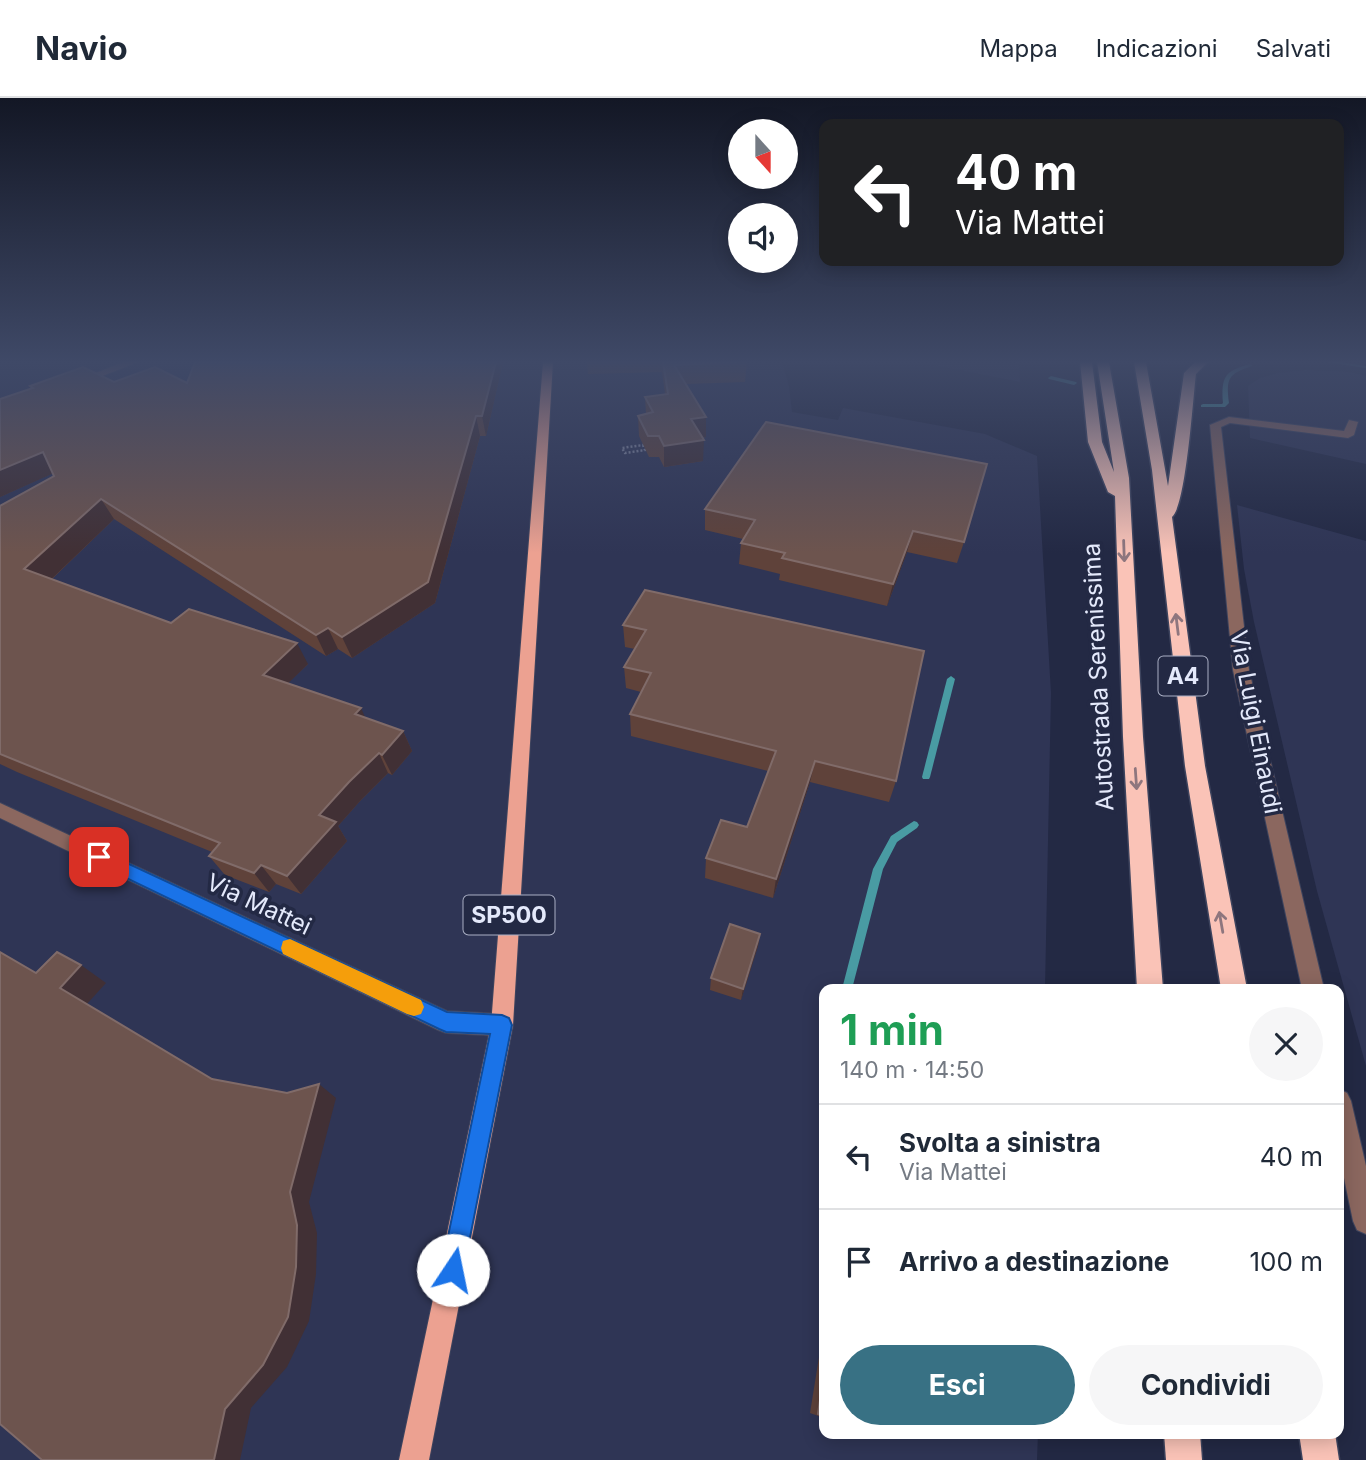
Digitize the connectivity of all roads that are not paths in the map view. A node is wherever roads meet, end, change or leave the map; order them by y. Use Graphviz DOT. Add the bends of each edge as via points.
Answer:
graph roads {
  1 [pos="544,426"];
  2 [pos="1093,426"];
  3 [pos="1113,426"];
  4 [pos="1152,426"];
  5 [pos="1183,426"];
  6 [pos="1215,426"];
  7 [pos="1273,426"];
  8 [pos="1352,426"];
  9 [pos="1122,507"];
  10 [pos="1166,528"];
  11 [pos="0,810"];
  12 [pos="1150,984"];
  13 [pos="1233,984"];
  14 [pos="1312,984"];
  15 [pos="502,1025"];
  16 [pos="1344,1123"];
  17 [pos="1366,1221"];
  18 [pos="1182,1439"];
  19 [pos="1318,1439"];
  20 [pos="414,1460"];
  21 [pos="1184,1460"];
  22 [pos="1321,1460"];
  1 -- 15 [label="main road, SP500"];
  2 -- 9 [label="highway" via="1095,443"];
  3 -- 9 [label="highway, Autostrada Serenissima / A4"];
  4 -- 10 [label="highway, A4"];
  5 -- 10 [label="highway"];
  6 -- 14 [label="street, Via Luigi Einaudi" via="1241,670"];
  7 -- 8 [label="street, Via Luigi Einaudi" via="1348,435"];
  9 -- 12 [label="highway, Autostrada Serenissima / A4, one-way"];
  13 -- 10 [label="highway, A4, one-way" via="1195,766"];
  11 -- 15 [label="street, Via Mattei" via="446,1022"];
  15 -- 20 [label="main road, SP500"];
  16 -- 17 [label="street"];
  18 -- 21 [label="highway"];
  19 -- 22 [label="highway"];
}
